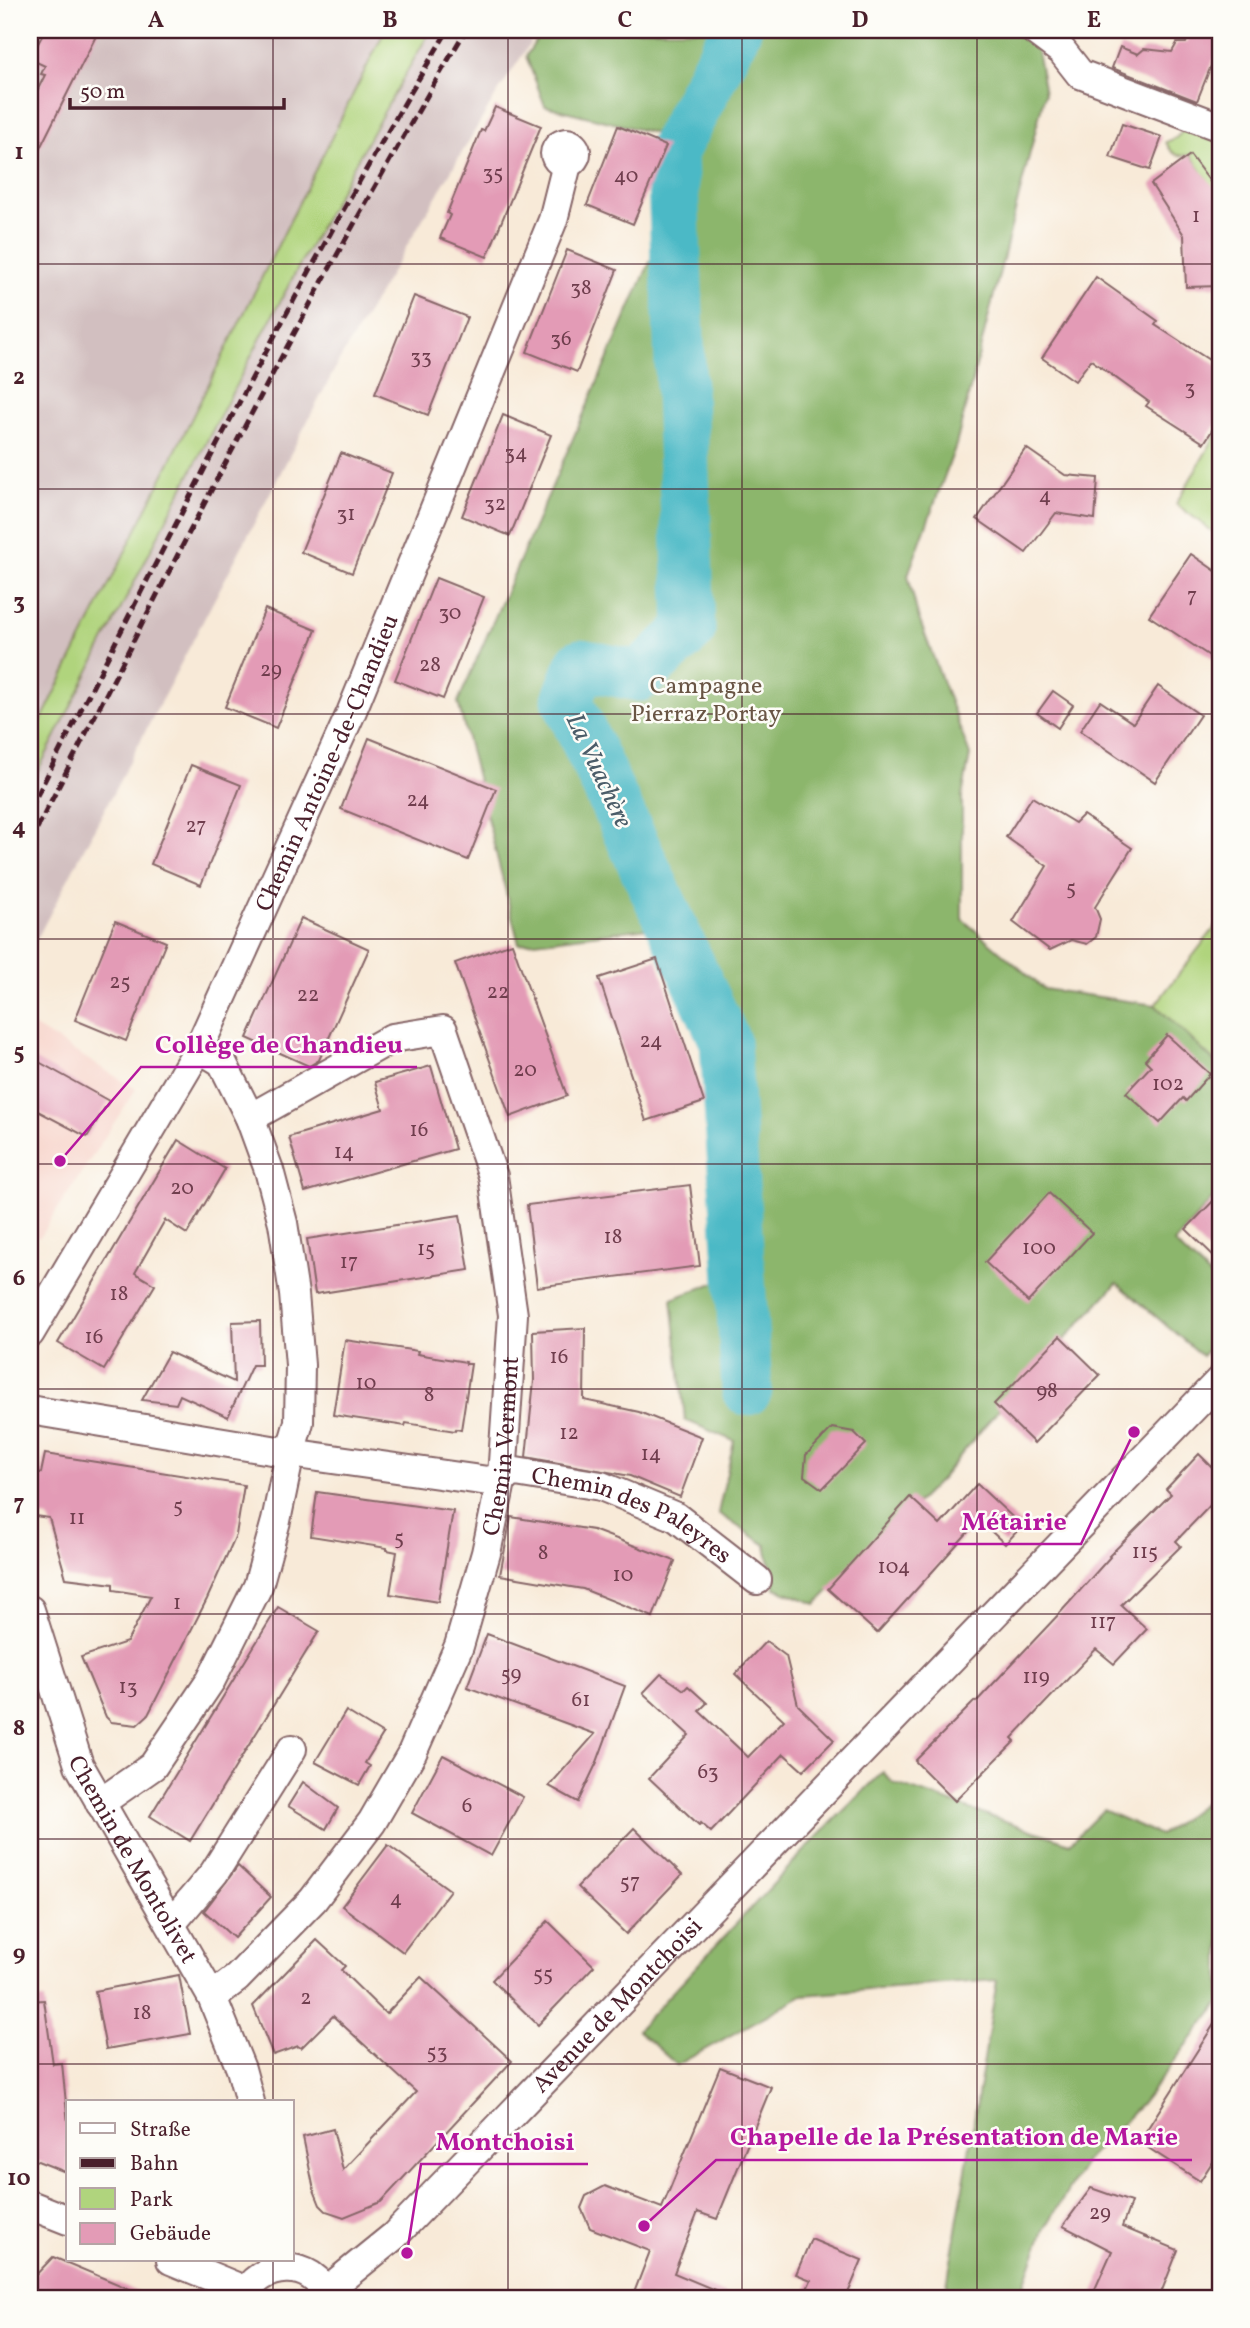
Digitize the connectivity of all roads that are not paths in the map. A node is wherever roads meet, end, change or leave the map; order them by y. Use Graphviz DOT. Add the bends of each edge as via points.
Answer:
graph roads {
  1 [pos="1034,30"];
  2 [pos="1064,40"];
  3 [pos="1220,127"];
  4 [pos="567,164"];
  5 [pos="199,1048"];
  6 [pos="250,1118"];
  7 [pos="30,1333"];
  8 [pos="1220,1380"];
  9 [pos="30,1410"];
  10 [pos="290,1452"];
  11 [pos="502,1477"];
  12 [pos="757,1580"];
  13 [pos="30,1610"];
  14 [pos="292,1749"];
  15 [pos="100,1802"];
  16 [pos="171,1924"];
  17 [pos="212,1997"];
  18 [pos="249,2100"];
  19 [pos="30,2205"];
  20 [pos="66,2219"];
  21 [pos="176,2262"];
  22 [pos="291,2264"];
  23 [pos="245,2295"];
  24 [pos="326,2295"];
  1 -- 2 [label="street"];
  2 -- 3 [label="street" via="1080,74"];
  4 -- 5 [label="street, Chemin Antoine-de-Chandieu" via="553,220 354,706"];
  5 -- 6 [label="street" via="222,1062"];
  5 -- 7 [label="street, Chemin Antoine-de-Chandieu"];
  6 -- 10 [label="street" via="283,1223 293,1294 300,1365 299,1422"];
  6 -- 11 [label="street, Chemin Vermont" via="392,1038 443,1030 493,1176 513,1315"];
  8 -- 24 [label="street, Avenue de Montchoisi" via="394,2236"];
  9 -- 10 [label="street, Chemin des Paleyres"];
  10 -- 11 [label="street, Chemin des Paleyres" via="488,1481"];
  10 -- 15 [label="street" via="258,1586 211,1680 153,1766"];
  11 -- 12 [label="street, Chemin des Paleyres" via="516,1472 601,1486 676,1517"];
  11 -- 17 [label="street, Chemin Vermont" via="459,1646 412,1753 372,1822 313,1900 237,1979"];
  13 -- 15 [label="street, Chemin de Montolivet" via="79,1765"];
  14 -- 16 [label="street" via="214,1872"];
  15 -- 16 [label="street, Chemin de Montolivet"];
  16 -- 17 [label="street, Chemin de Montolivet"];
  17 -- 18 [label="street, Chemin de Montolivet"];
  19 -- 20 [label="street"];
  21 -- 23 [label="street"];
  22 -- 23 [label="street" via="253,2281"];
  22 -- 24 [label="street" via="309,2275"];
}
